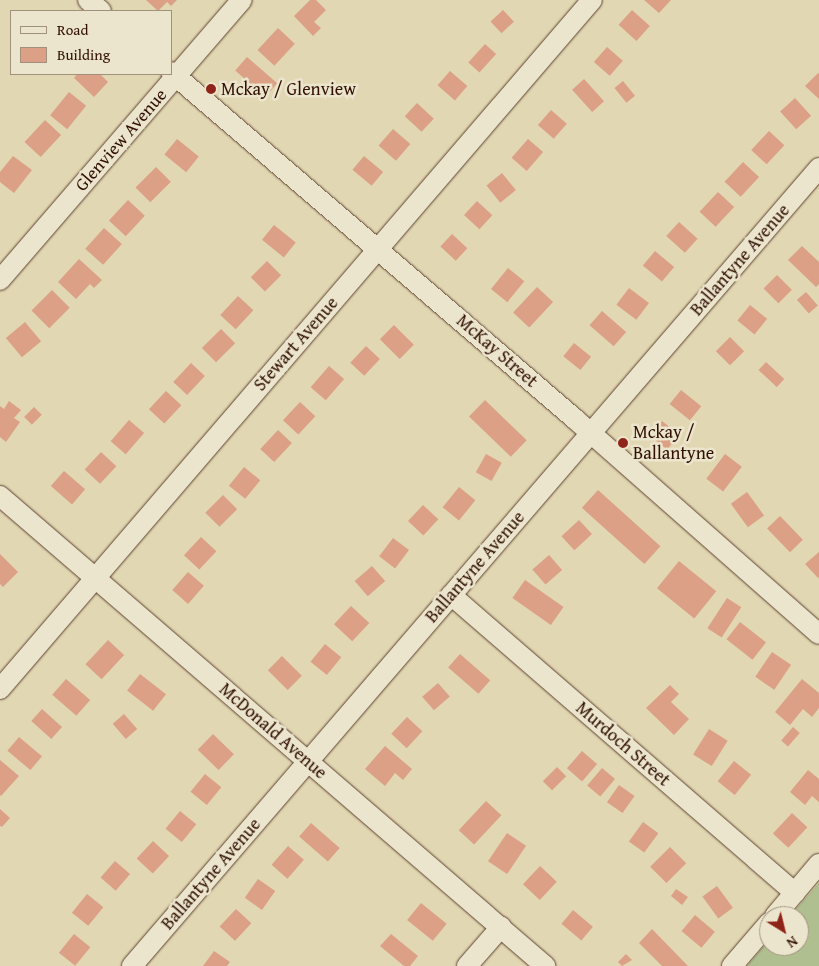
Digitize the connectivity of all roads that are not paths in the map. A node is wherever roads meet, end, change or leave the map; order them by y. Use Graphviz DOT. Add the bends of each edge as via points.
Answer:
graph roads {
  1 [pos="88,0"];
  2 [pos="242,0"];
  3 [pos="592,0"];
  4 [pos="100,10"];
  5 [pos="174,74"];
  6 [pos="819,169"];
  7 [pos="378,250"];
  8 [pos="0,280"];
  9 [pos="591,434"];
  10 [pos="0,496"];
  11 [pos="95,577"];
  12 [pos="451,595"];
  13 [pos="819,634"];
  14 [pos="0,688"];
  15 [pos="308,760"];
  16 [pos="819,864"];
  17 [pos="795,893"];
  18 [pos="784,906"];
  19 [pos="501,927"];
  20 [pos="759,935"];
  21 [pos="132,966"];
  22 [pos="468,966"];
  23 [pos="545,966"];
  24 [pos="732,966"];
  1 -- 4 [label="street"];
  2 -- 5 [label="street, Glenview Avenue"];
  3 -- 7 [label="street, Stewart Avenue"];
  5 -- 7 [label="street, McKay Street"];
  5 -- 8 [label="street, Glenview Avenue"];
  6 -- 9 [label="street, Ballantyne Avenue"];
  7 -- 9 [label="street, McKay Street"];
  7 -- 11 [label="street, Stewart Avenue"];
  9 -- 12 [label="street, Ballantyne Avenue"];
  9 -- 13 [label="street, McKay Street"];
  10 -- 11 [label="street, McDonald Avenue"];
  11 -- 14 [label="street, Stewart Avenue"];
  11 -- 15 [label="street, McDonald Avenue"];
  12 -- 15 [label="street, Ballantyne Avenue"];
  12 -- 17 [label="street, Murdoch Street"];
  15 -- 19 [label="street, McDonald Avenue"];
  15 -- 21 [label="street, Ballantyne Avenue"];
  16 -- 17 [label="street"];
  17 -- 18 [label="street"];
  19 -- 22 [label="street"];
  19 -- 23 [label="street, McDonald Avenue"];
  20 -- 24 [label="street"];
}
